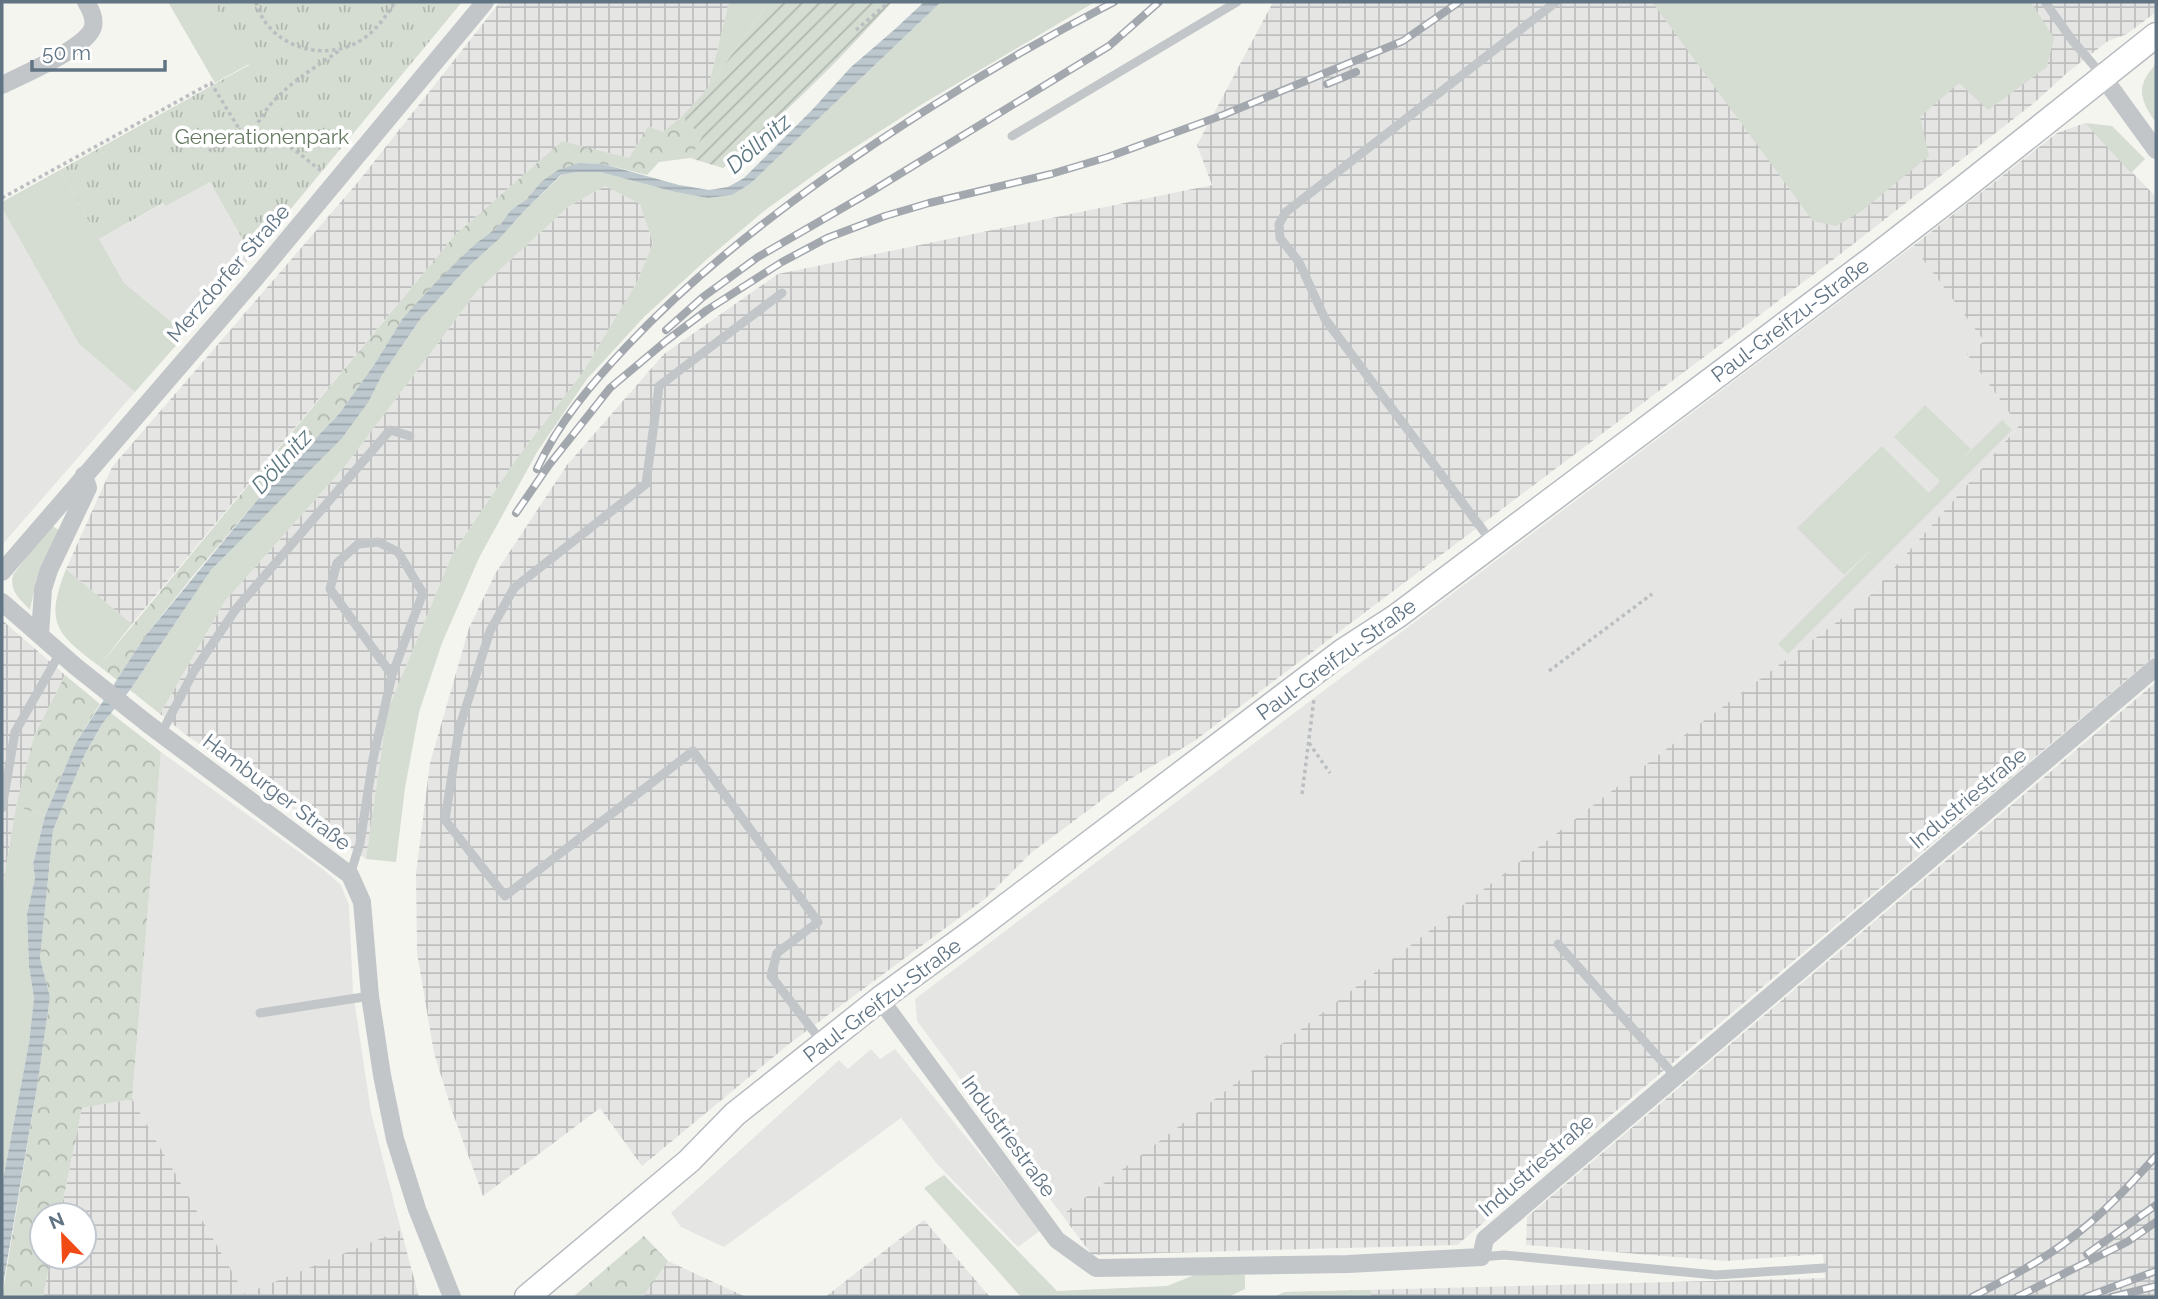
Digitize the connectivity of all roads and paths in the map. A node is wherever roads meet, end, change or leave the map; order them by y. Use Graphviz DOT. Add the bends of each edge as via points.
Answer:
graph roads {
  1 [pos="86,2"];
  2 [pos="256,2"];
  3 [pos="395,2"];
  4 [pos="485,2"];
  5 [pos="890,2"];
  6 [pos="1237,2"];
  7 [pos="1556,2"];
  8 [pos="2045,2"];
  9 [pos="856,30"];
  10 [pos="2156,35"];
  11 [pos="341,50"];
  12 [pos="2103,77"];
  13 [pos="2,85"];
  14 [pos="255,129"];
  15 [pos="241,132"];
  16 [pos="1013,136"];
  17 [pos="209,150"];
  18 [pos="2156,150"];
  19 [pos="336,182"];
  20 [pos="2,198"];
  21 [pos="782,293"];
  22 [pos="410,436"];
  23 [pos="84,475"];
  24 [pos="1493,544"];
  25 [pos="2,572"];
  26 [pos="1652,594"];
  27 [pos="2,602"];
  28 [pos="40,635"];
  29 [pos="60,653"];
  30 [pos="2156,667"];
  31 [pos="1549,671"];
  32 [pos="392,675"];
  33 [pos="1314,699"];
  34 [pos="154,729"];
  35 [pos="1308,741"];
  36 [pos="1330,773"];
  37 [pos="1301,794"];
  38 [pos="2,808"];
  39 [pos="350,875"];
  40 [pos="1558,944"];
  41 [pos="370,996"];
  42 [pos="880,999"];
  43 [pos="260,1013"];
  44 [pos="824,1044"];
  45 [pos="1675,1076"];
  46 [pos="1481,1257"];
  47 [pos="1824,1268"];
  48 [pos="452,1297"];
  49 [pos="527,1297"];
  1 -- 13 [label="street" via="94,21 83,41"];
  2 -- 11 [label="path" via="267,25 286,42 303,49"];
  3 -- 11 [label="path" via="380,25"];
  4 -- 19 [label="street, Merzdorfer Straße"];
  5 -- 9 [label="path"];
  6 -- 16 [label="lane"];
  7 -- 24 [label="lane" via="1286,212 1279,224 1280,238 1299,262 1325,319"];
  8 -- 12 [label="lane"];
  10 -- 12 [label="main road, Paul-Greifzu-Straße"];
  11 -- 14 [label="path" via="298,79 263,111"];
  12 -- 18 [label="street"];
  12 -- 24 [label="main road, Paul-Greifzu-Straße" via="1951,198"];
  14 -- 15 [label="path"];
  14 -- 19 [label="path" via="271,134"];
  15 -- 17 [label="path"];
  15 -- 20 [label="path" via="211,83"];
  19 -- 23 [label="street, Merzdorfer Straße"];
  21 -- 44 [label="lane" via="659,386 646,484 514,589 490,631 459,729 445,820 505,896 693,751 818,922 777,953 771,976"];
  22 -- 34 [label="lane" via="390,430 236,609"];
  23 -- 25 [label="street, Merzdorfer Straße"];
  23 -- 28 [label="street" via="88,488 43,589"];
  24 -- 42 [label="main road, Paul-Greifzu-Straße" via="1343,650"];
  26 -- 31 [label="path"];
  27 -- 28 [label="street, Hamburger Straße"];
  28 -- 29 [label="street, Hamburger Straße"];
  29 -- 34 [label="street, Hamburger Straße"];
  29 -- 38 [label="lane" via="15,732"];
  30 -- 45 [label="street, Industriestraße"];
  32 -- 32 [label="lane" via="422,593 398,552 378,542 358,544 337,564 330,589"];
  32 -- 39 [label="lane"];
  33 -- 35 [label="path"];
  34 -- 39 [label="street, Hamburger Straße"];
  35 -- 36 [label="path"];
  35 -- 37 [label="path"];
  39 -- 41 [label="street, Hamburger Straße" via="362,902"];
  40 -- 45 [label="lane"];
  41 -- 43 [label="lane"];
  41 -- 48 [label="street, Hamburger Straße" via="395,1139"];
  42 -- 44 [label="main road, Paul-Greifzu-Straße"];
  42 -- 46 [label="street, Industriestraße" via="1057,1240 1096,1268"];
  44 -- 49 [label="main road, Paul-Greifzu-Straße" via="735,1114 673,1176"];
  45 -- 46 [label="street, Industriestraße" via="1485,1239"];
  46 -- 47 [label="lane" via="1504,1255 1716,1275"];
}
